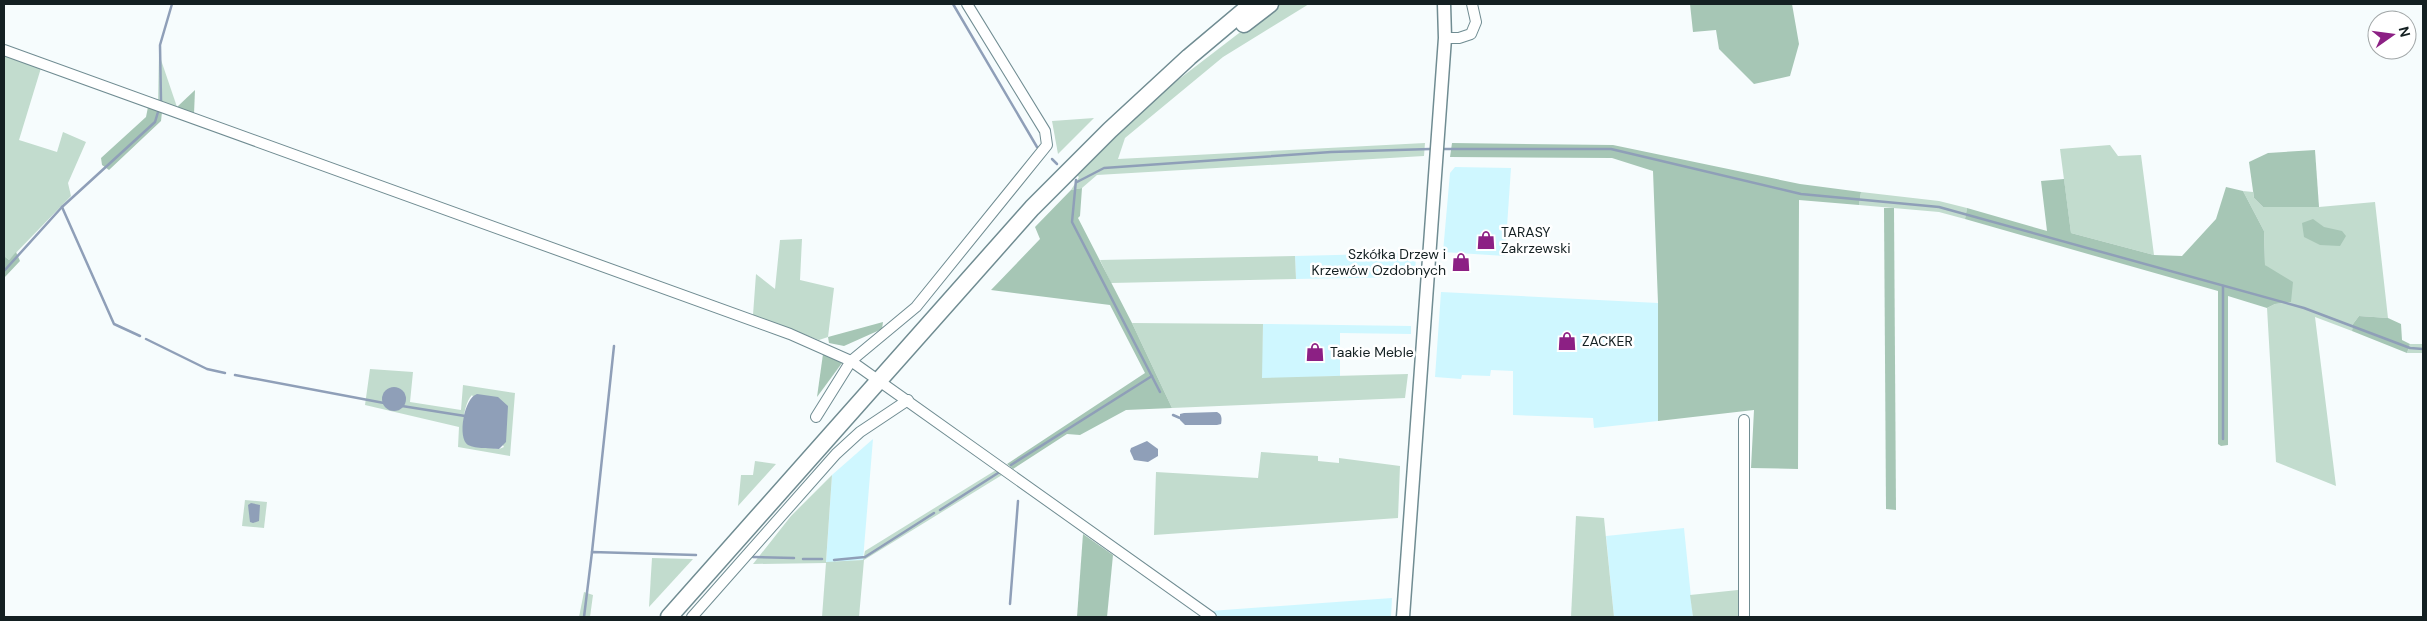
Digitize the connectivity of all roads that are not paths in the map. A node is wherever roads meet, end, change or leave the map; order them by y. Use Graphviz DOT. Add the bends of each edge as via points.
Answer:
graph roads {
  1 [pos="967,4"];
  2 [pos="1252,4"];
  3 [pos="1270,4"];
  4 [pos="1444,4"];
  5 [pos="1472,4"];
  6 [pos="1445,38"];
  7 [pos="4,50"];
  8 [pos="1172,73"];
  9 [pos="851,361"];
  10 [pos="879,379"];
  11 [pos="908,400"];
  12 [pos="816,417"];
  13 [pos="1744,420"];
  14 [pos="669,617"];
  15 [pos="692,617"];
  16 [pos="1211,617"];
  17 [pos="1403,617"];
  18 [pos="1744,617"];
  1 -- 9 [label="street" via="1045,131 1046,145 916,307"];
  2 -- 8 [label="main road"];
  3 -- 8 [label="main road" via="1194,61"];
  4 -- 6 [label="street"];
  5 -- 6 [label="street" via="1476,22 1471,34"];
  6 -- 17 [label="street"];
  7 -- 9 [label="street" via="790,334"];
  8 -- 10 [label="main road" via="1081,157 1032,208"];
  9 -- 10 [label="street"];
  9 -- 12 [label="street"];
  10 -- 11 [label="street"];
  10 -- 14 [label="main road"];
  11 -- 15 [label="street" via="860,432 836,454"];
  11 -- 16 [label="street"];
  13 -- 18 [label="street"];
}
